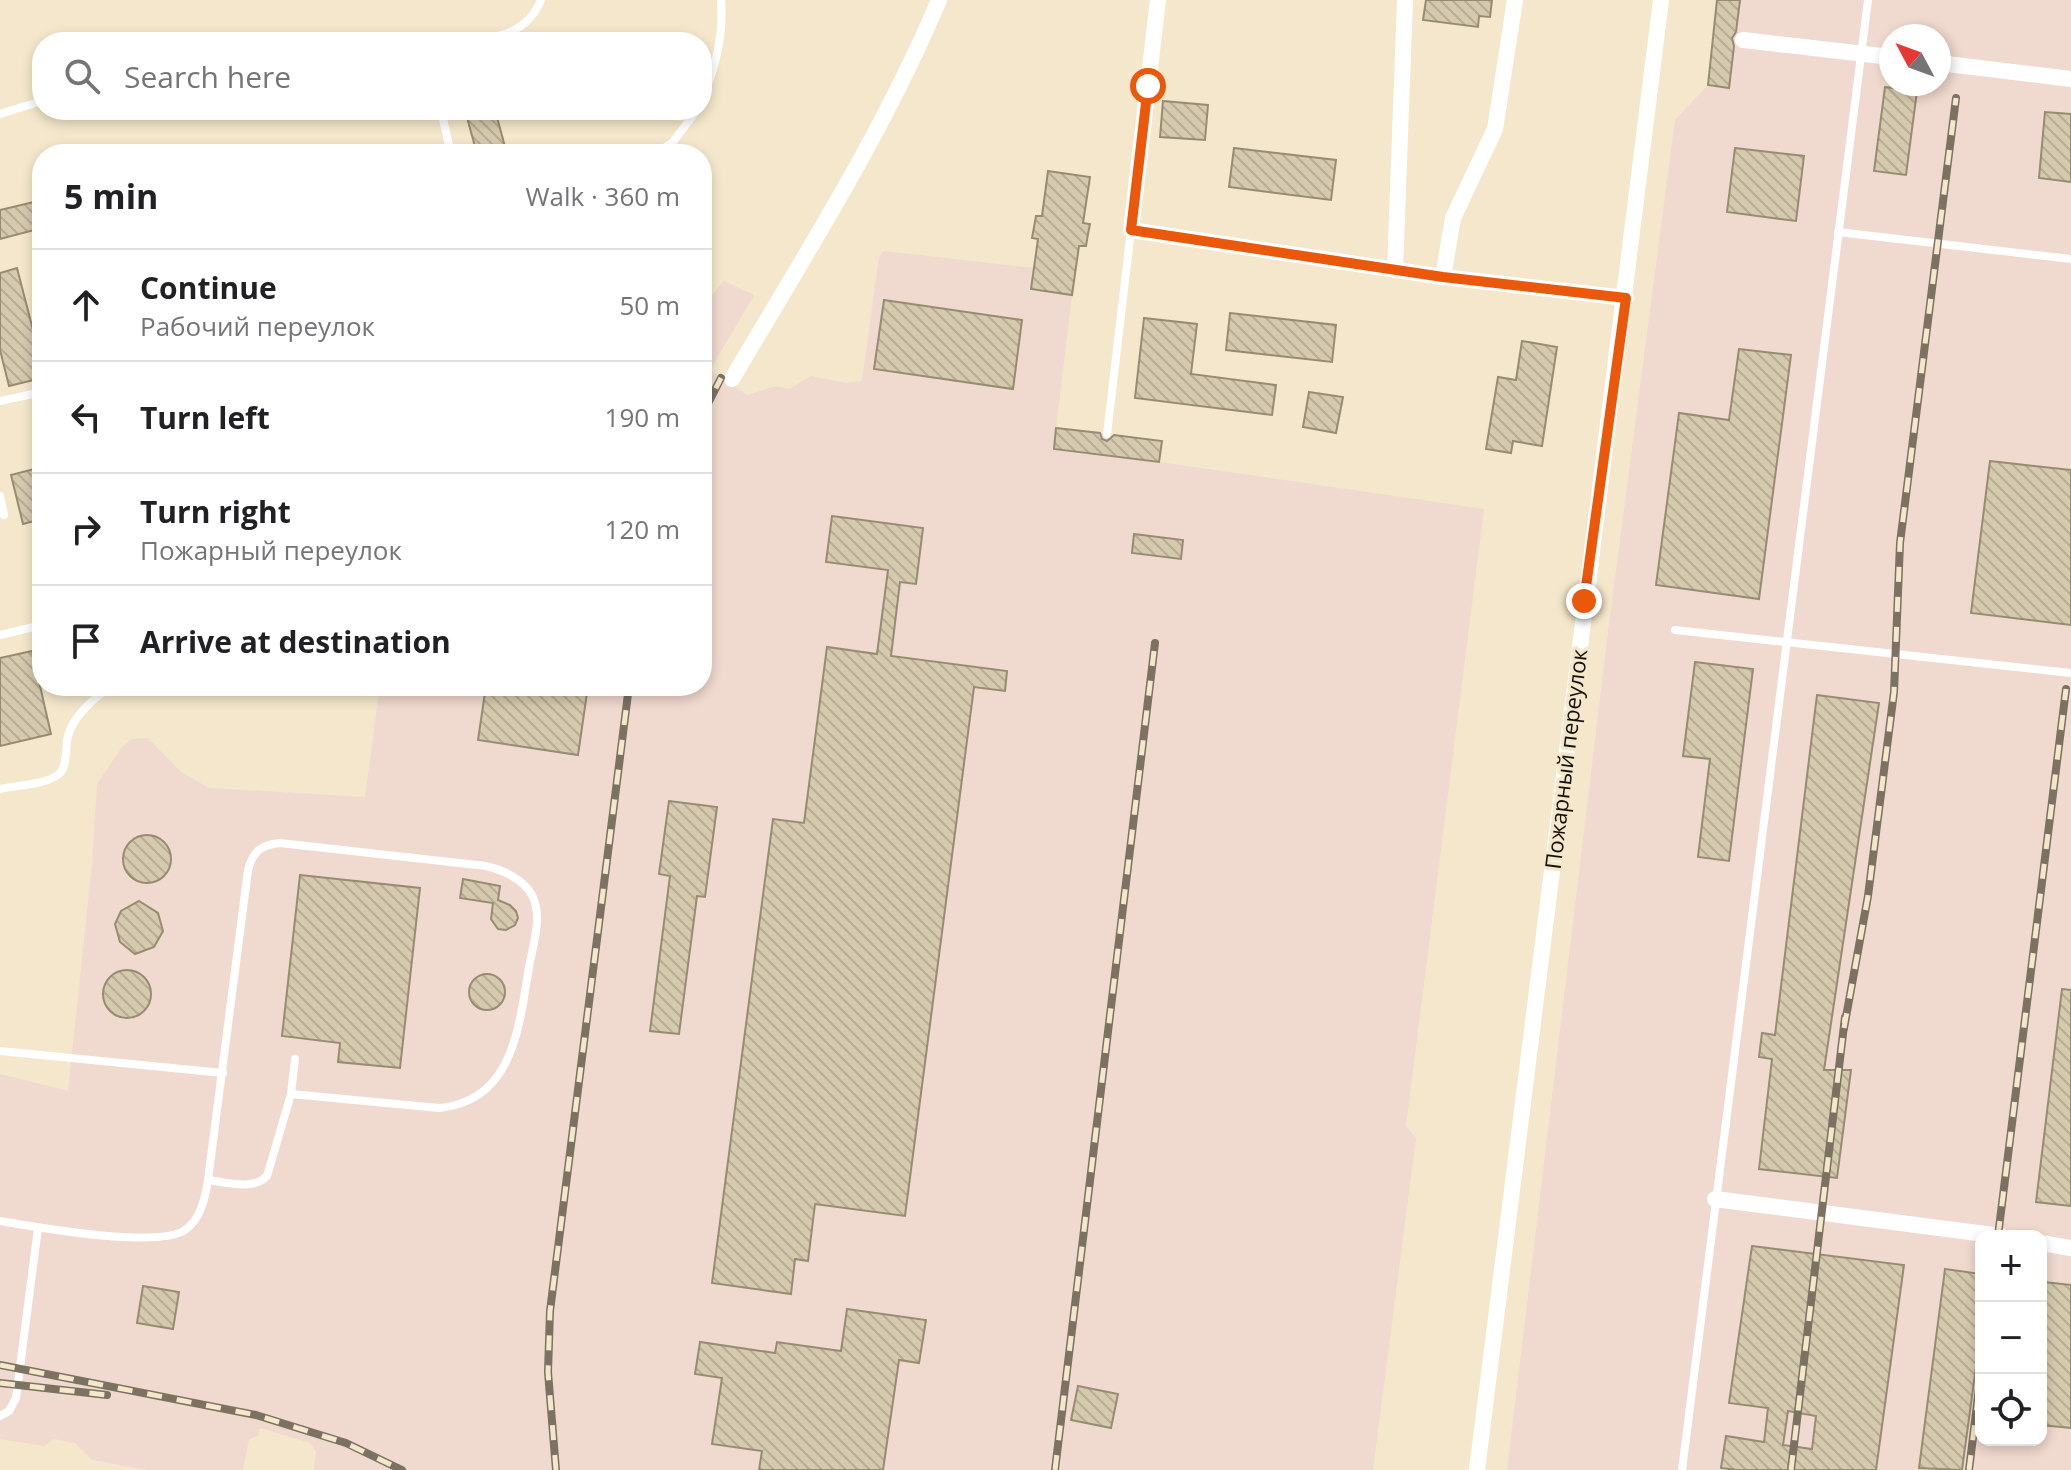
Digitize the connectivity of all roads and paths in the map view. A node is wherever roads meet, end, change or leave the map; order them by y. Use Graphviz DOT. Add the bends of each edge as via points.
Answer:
graph roads {
  1 [pos="541,0"];
  2 [pos="721,0"];
  3 [pos="939,0"];
  4 [pos="1158,0"];
  5 [pos="1405,0"];
  6 [pos="1515,0"];
  7 [pos="1661,0"];
  8 [pos="1868,0"];
  9 [pos="511,32"];
  10 [pos="1743,40"];
  11 [pos="1860,54"];
  12 [pos="1879,56"];
  13 [pos="1951,64"];
  14 [pos="712,70"];
  15 [pos="2071,79"];
  16 [pos="32,104"];
  17 [pos="0,114"];
  18 [pos="443,120"];
  19 [pos="690,120"];
  20 [pos="449,144"];
  21 [pos="670,144"];
  22 [pos="1131,230"];
  23 [pos="1838,232"];
  24 [pos="2071,259"];
  25 [pos="1395,270"];
  26 [pos="1443,277"];
  27 [pos="1626,298"];
  28 [pos="732,379"];
  29 [pos="32,394"];
  30 [pos="0,401"];
  31 [pos="1107,434"];
  32 [pos="0,496"];
  33 [pos="4,515"];
  34 [pos="32,627"];
  35 [pos="1675,630"];
  36 [pos="0,635"];
  37 [pos="1787,641"];
  38 [pos="2071,673"];
  39 [pos="100,696"];
  40 [pos="0,789"];
  41 [pos="0,1051"];
  42 [pos="295,1059"];
  43 [pos="223,1073"];
  44 [pos="291,1094"];
  45 [pos="208,1180"];
  46 [pos="1715,1199"];
  47 [pos="0,1221"];
  48 [pos="38,1228"];
  49 [pos="1975,1233"];
  50 [pos="2047,1244"];
  51 [pos="2071,1248"];
  52 [pos="0,1416"];
  53 [pos="1477,1470"];
  54 [pos="1682,1470"];
  1 -- 9 [label="lane" via="535,14"];
  2 -- 14 [label="lane" via="723,22"];
  3 -- 28 [label="street" via="866,152"];
  4 -- 22 [label="street"];
  5 -- 25 [label="street"];
  6 -- 26 [label="street" via="1495,129 1453,218"];
  7 -- 27 [label="street, Пожарный переулок"];
  8 -- 11 [label="lane"];
  10 -- 11 [label="street"];
  11 -- 12 [label="street"];
  11 -- 23 [label="lane"];
  13 -- 15 [label="street"];
  16 -- 17 [label="lane"];
  18 -- 20 [label="lane"];
  19 -- 21 [label="lane"];
  22 -- 25 [label="street"];
  22 -- 31 [label="lane"];
  23 -- 24 [label="lane"];
  23 -- 37 [label="lane"];
  25 -- 26 [label="street"];
  26 -- 27 [label="street"];
  27 -- 53 [label="street, Пожарный переулок"];
  29 -- 30 [label="lane"];
  32 -- 33 [label="lane"];
  34 -- 36 [label="lane"];
  35 -- 37 [label="lane"];
  37 -- 38 [label="lane"];
  37 -- 46 [label="lane"];
  39 -- 40 [label="lane" via="71,727 60,772"];
  41 -- 43 [label="lane"];
  42 -- 44 [label="lane"];
  43 -- 44 [label="lane" via="248,870 259,849 280,843 486,866 523,884 536,907 535,933 518,1033 493,1082 469,1101 439,1108"];
  43 -- 45 [label="lane"];
  44 -- 45 [label="lane" via="262,1181 249,1185"];
  45 -- 48 [label="lane" via="194,1221 166,1238"];
  46 -- 49 [label="street"];
  46 -- 54 [label="lane"];
  47 -- 48 [label="lane"];
  48 -- 52 [label="lane" via="16,1398"];
  50 -- 51 [label="street"];
}
